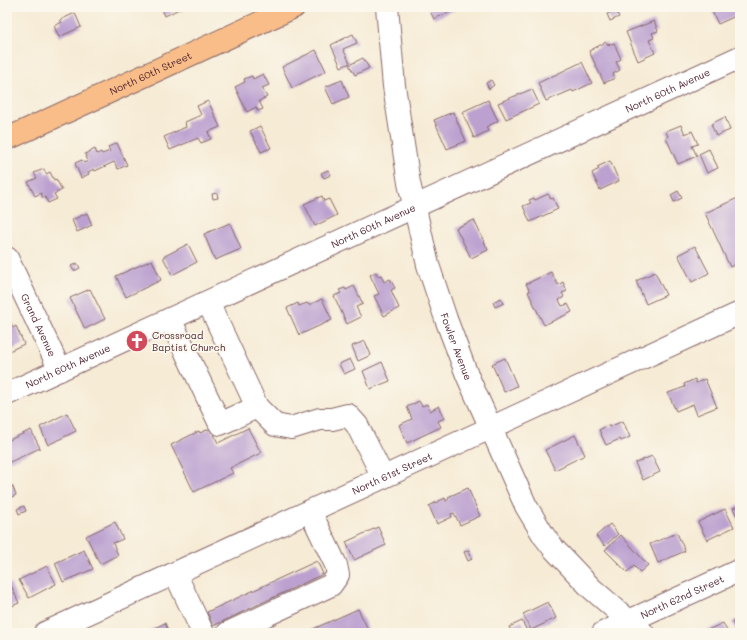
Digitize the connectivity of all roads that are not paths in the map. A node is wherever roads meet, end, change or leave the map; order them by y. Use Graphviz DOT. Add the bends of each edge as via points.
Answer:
graph roads {
  1 [pos="294,7"];
  2 [pos="387,7"];
  3 [pos="740,57"];
  4 [pos="7,139"];
  5 [pos="414,207"];
  6 [pos="7,258"];
  7 [pos="208,302"];
  8 [pos="740,313"];
  9 [pos="170,319"];
  10 [pos="60,370"];
  11 [pos="7,394"];
  12 [pos="257,407"];
  13 [pos="490,428"];
  14 [pos="383,478"];
  15 [pos="310,511"];
  16 [pos="740,570"];
  17 [pos="175,573"];
  18 [pos="637,627"];
  19 [pos="45,633"];
  20 [pos="203,633"];
  21 [pos="228,633"];
  22 [pos="603,633"];
  1 -- 4 [label="main road, North 60th Street"];
  2 -- 5 [label="street, Fowler Avenue" via="394,86"];
  3 -- 5 [label="street, North 60th Avenue"];
  5 -- 7 [label="street, North 60th Avenue"];
  5 -- 13 [label="street, Fowler Avenue" via="428,264 446,319"];
  6 -- 10 [label="street, Grand Avenue"];
  7 -- 9 [label="street, North 60th Avenue"];
  7 -- 12 [label="street"];
  8 -- 13 [label="street, North 61st Street"];
  9 -- 10 [label="street, North 60th Avenue"];
  9 -- 12 [label="street" via="220,424"];
  10 -- 11 [label="street, North 60th Avenue"];
  12 -- 14 [label="street" via="275,425 290,428 320,419 348,415 357,425"];
  13 -- 14 [label="street, North 61st Street"];
  13 -- 18 [label="street, Fowler Avenue" via="526,506 554,549 591,588"];
  14 -- 15 [label="street, North 61st Street"];
  15 -- 17 [label="street, North 61st Street"];
  15 -- 21 [label="street" via="336,565 338,575 331,585"];
  16 -- 18 [label="street, North 62nd Street"];
  17 -- 19 [label="street, North 61st Street"];
  17 -- 20 [label="street"];
  18 -- 22 [label="street, North 62nd Street"];
}
